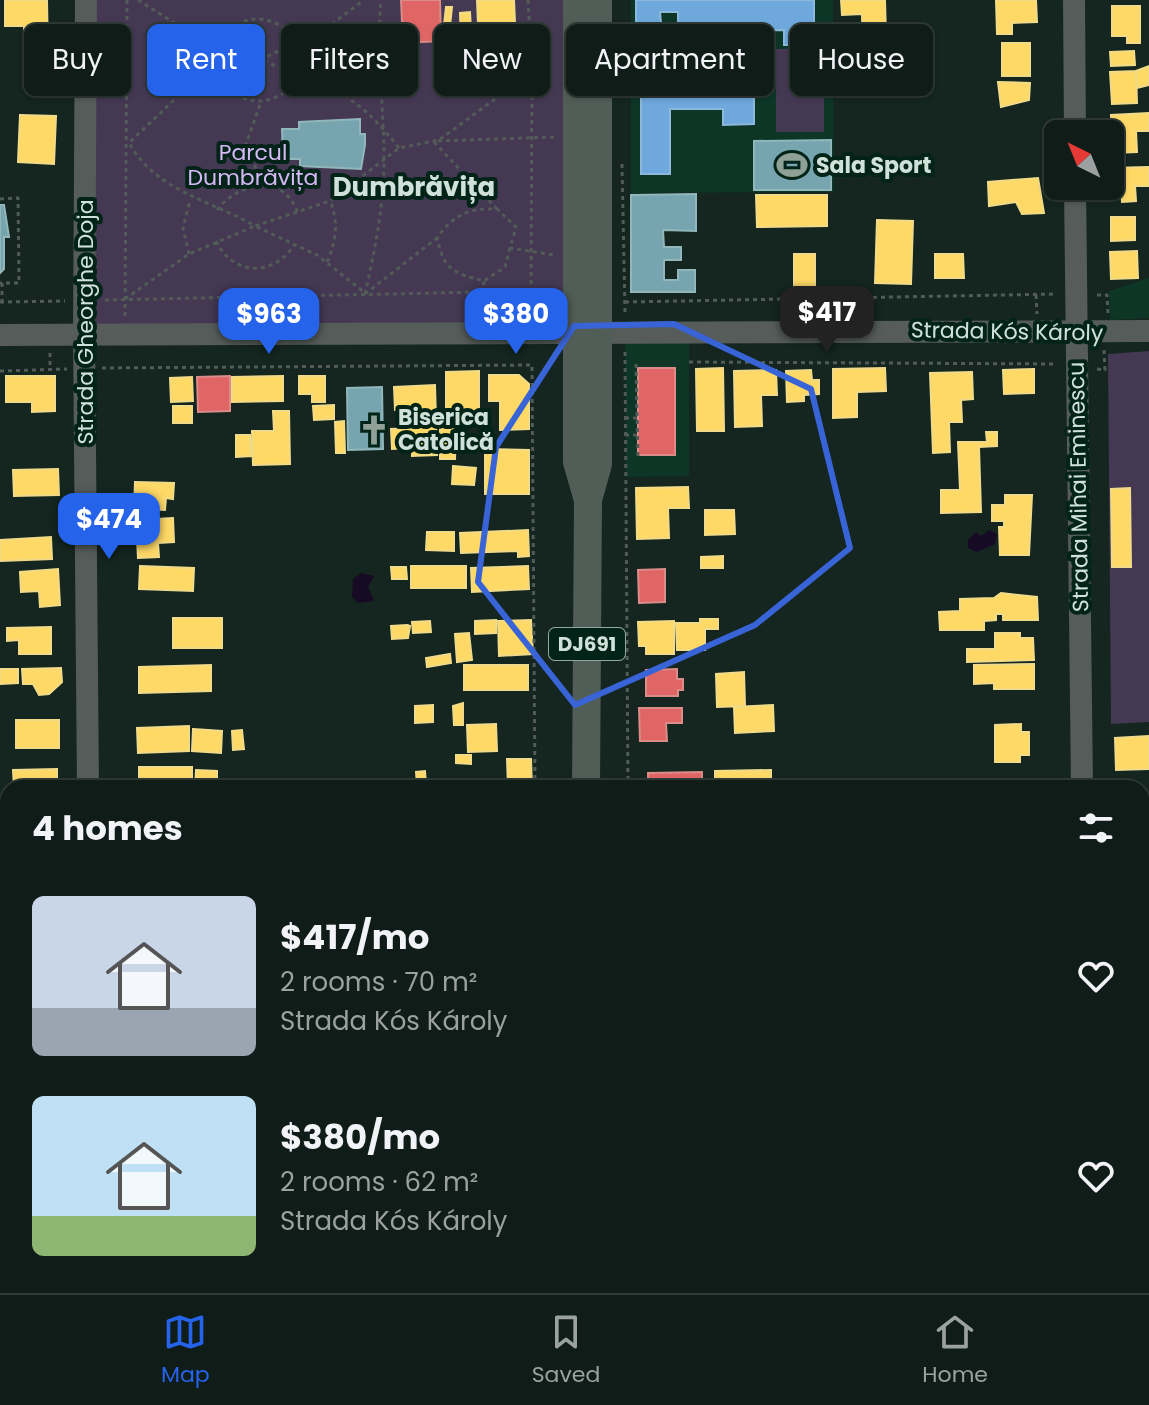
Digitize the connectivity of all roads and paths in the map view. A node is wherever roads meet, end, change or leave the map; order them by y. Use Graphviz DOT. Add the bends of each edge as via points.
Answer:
graph roads {
  1 [pos="86,0"];
  2 [pos="127,0"];
  3 [pos="138,0"];
  4 [pos="364,0"];
  5 [pos="381,0"];
  6 [pos="528,0"];
  7 [pos="577,0"];
  8 [pos="598,0"];
  9 [pos="1074,0"];
  10 [pos="174,24"];
  11 [pos="244,24"];
  12 [pos="327,24"];
  13 [pos="529,24"];
  14 [pos="281,25"];
  15 [pos="180,96"];
  16 [pos="240,96"];
  17 [pos="281,96"];
  18 [pos="343,96"];
  19 [pos="498,96"];
  20 [pos="531,96"];
  21 [pos="261,103"];
  22 [pos="1075,120"];
  23 [pos="382,127"];
  24 [pos="577,135"];
  25 [pos="529,138"];
  26 [pos="434,141"];
  27 [pos="399,148"];
  28 [pos="384,162"];
  29 [pos="262,183"];
  30 [pos="190,198"];
  31 [pos="0,199"];
  32 [pos="1075,200"];
  33 [pos="330,201"];
  34 [pos="497,209"];
  35 [pos="217,210"];
  36 [pos="298,213"];
  37 [pos="255,226"];
  38 [pos="437,238"];
  39 [pos="216,241"];
  40 [pos="295,244"];
  41 [pos="510,248"];
  42 [pos="189,254"];
  43 [pos="532,254"];
  44 [pos="327,262"];
  45 [pos="484,281"];
  46 [pos="1,283"];
  47 [pos="365,294"];
  48 [pos="1076,294"];
  49 [pos="125,299"];
  50 [pos="84,301"];
  51 [pos="1,302"];
  52 [pos="625,302"];
  53 [pos="531,303"];
  54 [pos="1076,331"];
  55 [pos="1149,331"];
  56 [pos="589,333"];
  57 [pos="1109,333"];
  58 [pos="84,334"];
  59 [pos="0,335"];
  60 [pos="689,362"];
  61 [pos="625,364"];
  62 [pos="636,364"];
  63 [pos="1077,366"];
  64 [pos="84,369"];
  65 [pos="0,371"];
  66 [pos="625,418"];
  67 [pos="637,418"];
  68 [pos="625,435"];
  69 [pos="637,435"];
  70 [pos="638,460"];
  71 [pos="88,780"];
  72 [pos="535,780"];
  73 [pos="586,780"];
  74 [pos="628,780"];
  75 [pos="1082,780"];
  1 -- 50 [label="street, Strada Gheorghe Doja"];
  2 -- 49 [label="path"];
  3 -- 10 [label="path"];
  4 -- 12 [label="path"];
  5 -- 23 [label="path" via="377,42"];
  6 -- 13 [label="path"];
  7 -- 24 [label="main road, DJ691"];
  8 -- 56 [label="main road, DJ691"];
  9 -- 22 [label="street"];
  11 -- 14 [label="path" via="254,19"];
  15 -- 30 [label="path" via="129,143 137,157"];
  16 -- 21 [label="path"];
  17 -- 21 [label="path"];
  18 -- 23 [label="path" via="373,114"];
  19 -- 26 [label="path"];
  20 -- 25 [label="path"];
  21 -- 29 [label="path" via="246,144"];
  23 -- 27 [label="path"];
  23 -- 28 [label="path"];
  24 -- 25 [label="path"];
  24 -- 56 [label="main road, DJ691"];
  25 -- 26 [label="path"];
  25 -- 43 [label="path"];
  26 -- 27 [label="path"];
  26 -- 34 [label="path"];
  27 -- 28 [label="path"];
  28 -- 33 [label="path"];
  28 -- 47 [label="path"];
  29 -- 35 [label="path" via="240,189"];
  29 -- 36 [label="path" via="280,191"];
  30 -- 35 [label="path"];
  30 -- 42 [label="path" via="183,228"];
  31 -- 46 [label="path" via="18,198 19,283"];
  32 -- 48 [label="street, Strada Mihai Eminescu"];
  33 -- 36 [label="path"];
  33 -- 44 [label="path" via="336,218"];
  34 -- 38 [label="path" via="473,208 451,219"];
  34 -- 41 [label="path" via="516,227"];
  35 -- 37 [label="path"];
  36 -- 37 [label="path"];
  37 -- 39 [label="path"];
  37 -- 40 [label="path"];
  38 -- 45 [label="path" via="442,260 459,275"];
  38 -- 47 [label="path"];
  39 -- 40 [label="path" via="228,258 251,269 281,262"];
  39 -- 42 [label="path"];
  40 -- 44 [label="path"];
  41 -- 43 [label="path"];
  41 -- 45 [label="path" via="505,267"];
  42 -- 49 [label="path"];
  43 -- 53 [label="path"];
  44 -- 47 [label="path"];
  45 -- 47 [label="path" via="482,292"];
  46 -- 51 [label="path"];
  47 -- 49 [label="path"];
  48 -- 52 [label="path"];
  48 -- 54 [label="street, Strada Mihai Eminescu"];
  48 -- 57 [label="path" via="1107,295"];
  50 -- 51 [label="path"];
  50 -- 58 [label="street, Strada Gheorghe Doja"];
  54 -- 56 [label="street, Strada Kós Károly"];
  54 -- 57 [label="street, Strada Kós Károly"];
  54 -- 63 [label="street, Strada Mihai Eminescu"];
  55 -- 57 [label="street, Strada Kós Károly"];
  56 -- 58 [label="street, Strada Kós Károly"];
  56 -- 73 [label="main road, DJ691" via="577,462 588,500"];
  58 -- 59 [label="street, Strada Kós Károly"];
  58 -- 64 [label="street, Strada Gheorghe Doja"];
  60 -- 63 [label="path"];
  61 -- 66 [label="path"];
  62 -- 67 [label="path"];
  63 -- 75 [label="street, Strada Mihai Eminescu"];
  64 -- 65 [label="path"];
  64 -- 71 [label="street, Strada Gheorghe Doja"];
  64 -- 72 [label="path" via="532,365"];
  66 -- 67 [label="path"];
  66 -- 68 [label="path"];
  67 -- 69 [label="path"];
  68 -- 69 [label="path"];
  68 -- 74 [label="path"];
  69 -- 70 [label="path"];
}
